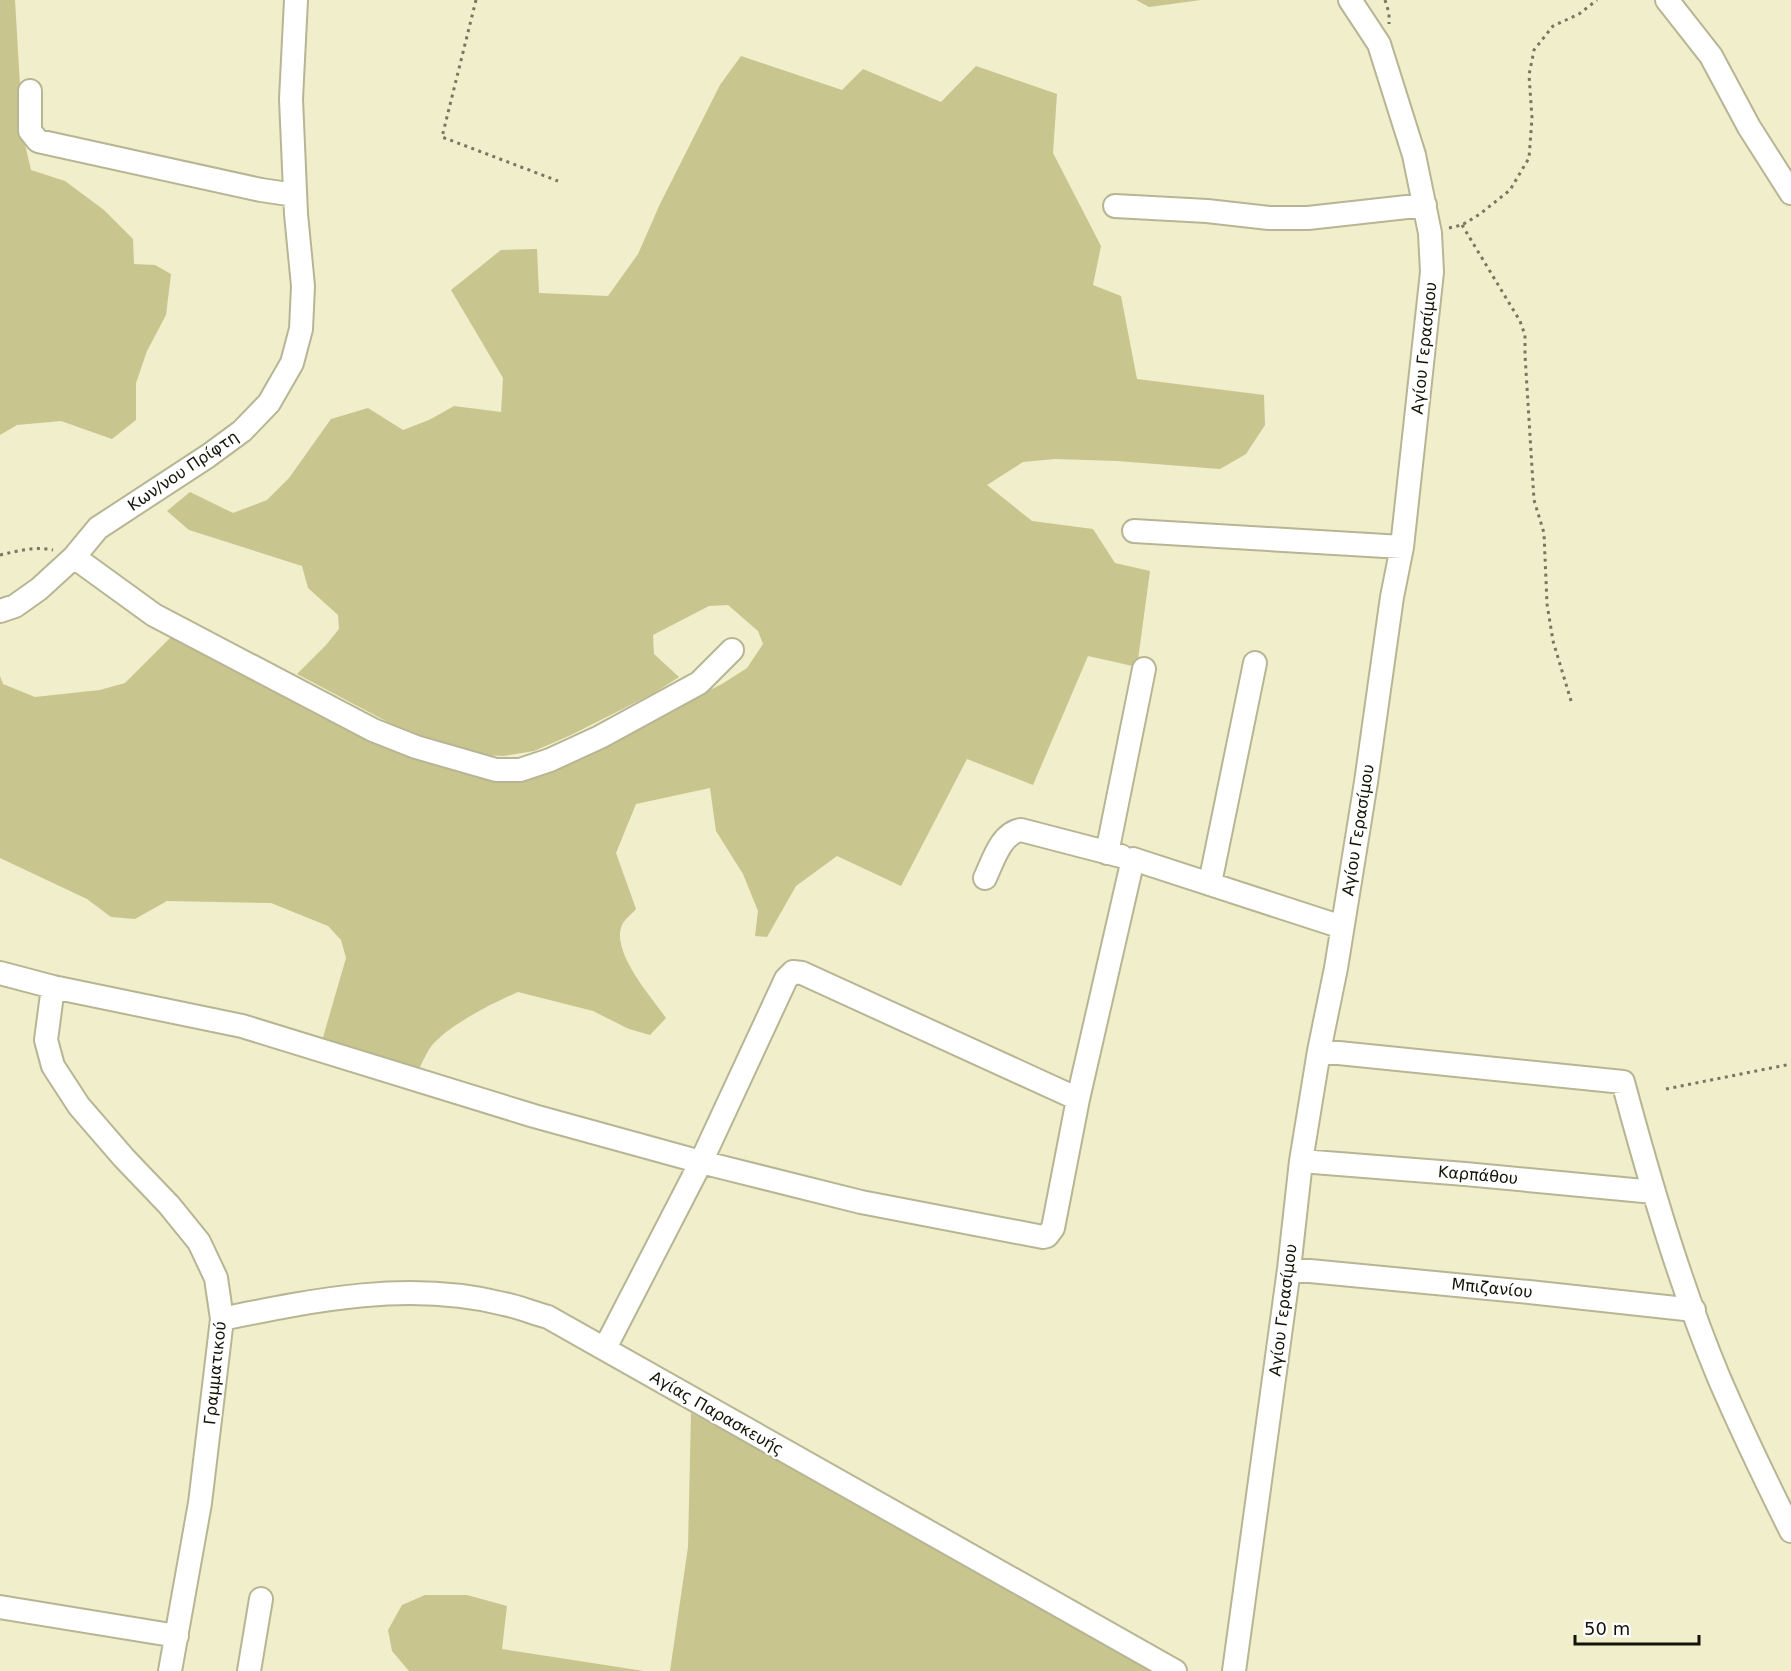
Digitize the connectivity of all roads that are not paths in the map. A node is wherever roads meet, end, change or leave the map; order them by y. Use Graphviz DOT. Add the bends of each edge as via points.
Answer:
graph roads {
  1 [pos="296,0"];
  2 [pos="1350,0"];
  3 [pos="1667,0"];
  4 [pos="30,91"];
  5 [pos="1791,193"];
  6 [pos="295,195"];
  7 [pos="1425,205"];
  8 [pos="1115,206"];
  9 [pos="1134,531"];
  10 [pos="1402,547"];
  11 [pos="74,556"];
  12 [pos="0,611"];
  13 [pos="732,650"];
  14 [pos="1255,663"];
  15 [pos="1144,669"];
  16 [pos="1107,853"];
  17 [pos="1133,860"];
  18 [pos="985,878"];
  19 [pos="1210,883"];
  20 [pos="1342,927"];
  21 [pos="0,973"];
  22 [pos="53,987"];
  23 [pos="1319,1052"];
  24 [pos="1078,1099"];
  25 [pos="1301,1161"];
  26 [pos="701,1162"];
  27 [pos="1654,1192"];
  28 [pos="1289,1269"];
  29 [pos="1694,1310"];
  30 [pos="222,1319"];
  31 [pos="605,1348"];
  32 [pos="1791,1531"];
  33 [pos="261,1599"];
  34 [pos="0,1607"];
  35 [pos="177,1636"];
  36 [pos="170,1671"];
  37 [pos="249,1671"];
  38 [pos="1175,1671"];
  39 [pos="1234,1671"];
  1 -- 6 [label="street, Κων/νου Πρίφτη" via="291,99"];
  2 -- 7 [label="street, Αγίου Γερασίμου" via="1379,44 1414,155"];
  3 -- 5 [label="street" via="1711,56"];
  4 -- 6 [label="street" via="30,131 38,141"];
  6 -- 11 [label="street, Κων/νου Πρίφτη" via="303,286 301,329 292,363 269,403 242,431 208,456 98,528"];
  7 -- 8 [label="street" via="1308,218"];
  7 -- 10 [label="street, Αγίου Γερασίμου" via="1430,233 1430,302"];
  9 -- 10 [label="street"];
  10 -- 20 [label="street, Αγίου Γερασίμου"];
  11 -- 12 [label="street, Κων/νου Πρίφτη" via="39,589 15,606"];
  11 -- 13 [label="street" via="154,615 374,730 416,747 496,770 520,770 600,737 699,683"];
  14 -- 19 [label="street"];
  15 -- 16 [label="street"];
  16 -- 17 [label="street"];
  16 -- 18 [label="street" via="1013,831"];
  17 -- 19 [label="street"];
  17 -- 24 [label="street"];
  19 -- 20 [label="street"];
  20 -- 23 [label="street, Αγίου Γερασίμου"];
  21 -- 22 [label="street"];
  22 -- 26 [label="street" via="242,1026 534,1116"];
  22 -- 30 [label="street, Γραμματικού" via="46,1040 53,1066 79,1106 199,1242 216,1278"];
  23 -- 25 [label="street, Αγίου Γερασίμου"];
  23 -- 27 [label="street" via="1623,1082"];
  24 -- 26 [label="street" via="1053,1228 1043,1237 861,1202"];
  24 -- 26 [label="street" via="798,972 786,979"];
  25 -- 27 [label="street, Καρπάθου"];
  25 -- 28 [label="street, Αγίου Γερασίμου"];
  26 -- 31 [label="street"];
  27 -- 29 [label="street"];
  28 -- 29 [label="street, Μπιζανίου"];
  28 -- 39 [label="street, Αγίου Γερασίμου"];
  29 -- 32 [label="street" via="1719,1378"];
  30 -- 31 [label="street, Αγίας Παρασκευής" via="345,1296 383,1293 466,1297 548,1317"];
  30 -- 35 [label="street, Γραμματικού" via="200,1503"];
  31 -- 38 [label="street, Αγίας Παρασκευής"];
  33 -- 37 [label="street"];
  34 -- 35 [label="street"];
  35 -- 36 [label="street, Γραμματικού"];
}
